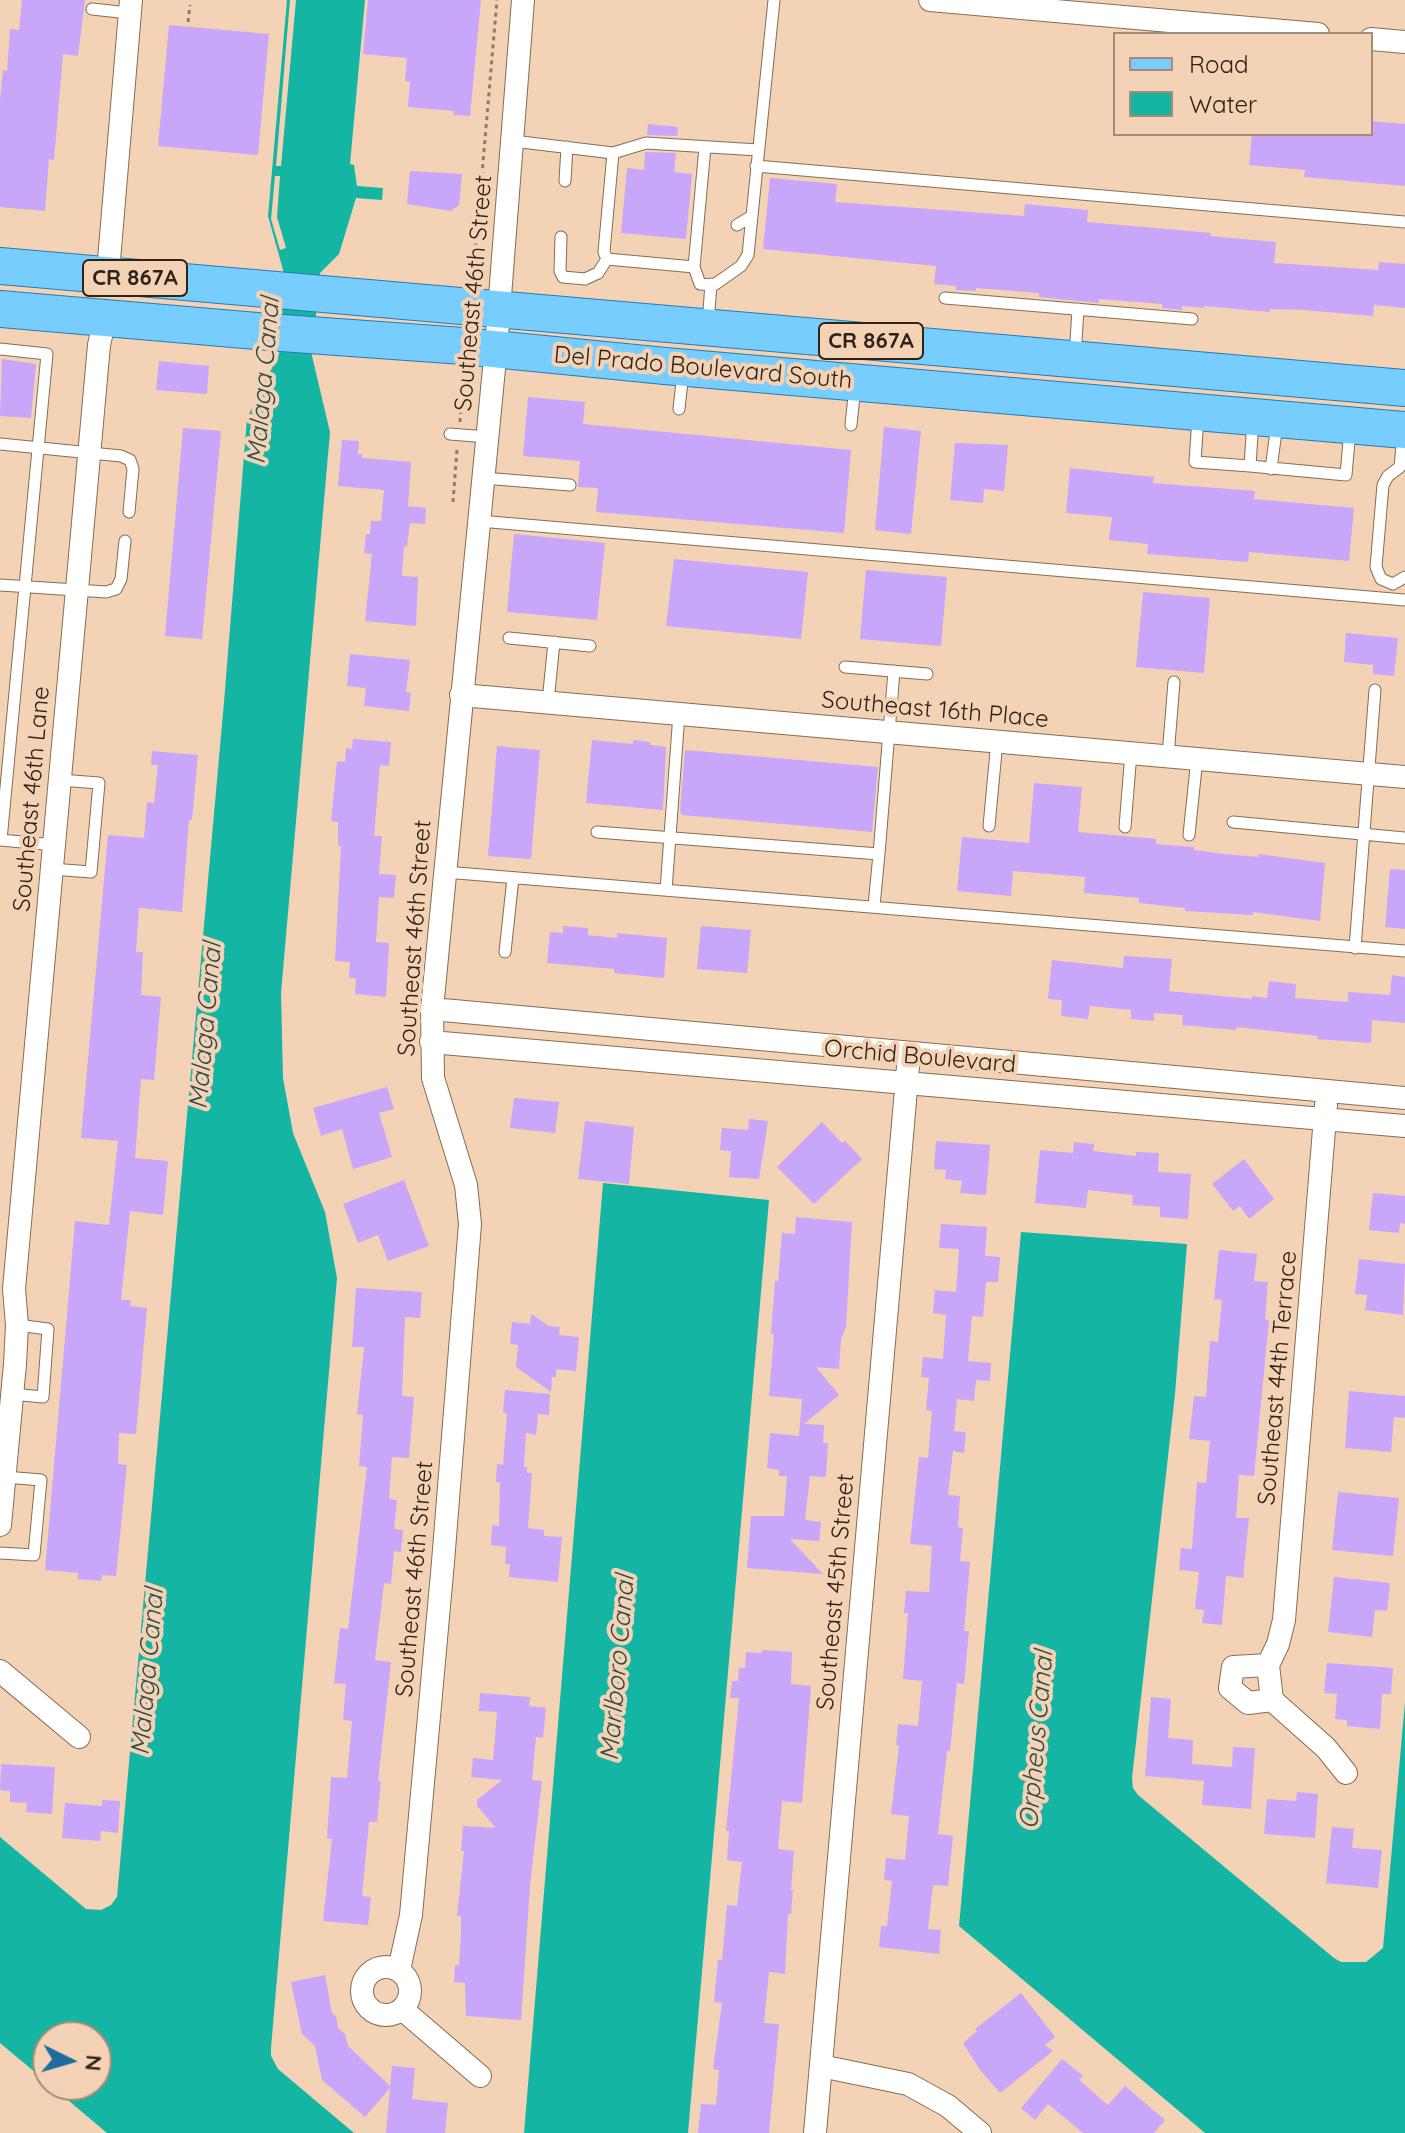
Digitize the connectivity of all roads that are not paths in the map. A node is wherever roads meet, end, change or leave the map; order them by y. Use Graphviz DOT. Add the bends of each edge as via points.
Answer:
graph roads {
  1 [pos="523,0"];
  2 [pos="774,0"];
  3 [pos="930,0"];
  4 [pos="130,7"];
  5 [pos="92,9"];
  6 [pos="1295,32"];
  7 [pos="1373,39"];
  8 [pos="1405,42"];
  9 [pos="513,141"];
  10 [pos="567,147"];
  11 [pos="705,147"];
  12 [pos="758,150"];
  13 [pos="613,153"];
  14 [pos="756,172"];
  15 [pos="565,181"];
  16 [pos="741,187"];
  17 [pos="712,205"];
  18 [pos="699,211"];
  19 [pos="752,216"];
  20 [pos="1405,222"];
  21 [pos="737,225"];
  22 [pos="561,237"];
  23 [pos="607,259"];
  24 [pos="0,266"];
  25 [pos="694,267"];
  26 [pos="105,276"];
  27 [pos="711,284"];
  28 [pos="0,290"];
  29 [pos="945,298"];
  30 [pos="276,303"];
  31 [pos="483,308"];
  32 [pos="0,309"];
  33 [pos="1078,309"];
  34 [pos="108,318"];
  35 [pos="1192,319"];
  36 [pos="708,327"];
  37 [pos="480,347"];
  38 [pos="0,349"];
  39 [pos="1074,359"];
  40 [pos="683,368"];
  41 [pos="855,383"];
  42 [pos="1405,388"];
  43 [pos="679,409"];
  44 [pos="1199,413"];
  45 [pos="1265,418"];
  46 [pos="851,425"];
  47 [pos="1350,426"];
  48 [pos="1404,430"];
  49 [pos="454,435"];
  50 [pos="487,437"];
  51 [pos="0,444"];
  52 [pos="38,448"];
  53 [pos="89,453"];
  54 [pos="1250,466"];
  55 [pos="1271,469"];
  56 [pos="1403,469"];
  57 [pos="483,478"];
  58 [pos="570,485"];
  59 [pos="129,512"];
  60 [pos="479,521"];
  61 [pos="125,541"];
  62 [pos="1405,577"];
  63 [pos="1393,584"];
  64 [pos="0,585"];
  65 [pos="24,587"];
  66 [pos="77,590"];
  67 [pos="1391,599"];
  68 [pos="1405,600"];
  69 [pos="509,638"];
  70 [pos="554,642"];
  71 [pos="590,646"];
  72 [pos="845,667"];
  73 [pos="894,671"];
  74 [pos="927,674"];
  75 [pos="1174,682"];
  76 [pos="1375,690"];
  77 [pos="461,695"];
  78 [pos="548,702"];
  79 [pos="679,714"];
  80 [pos="889,732"];
  81 [pos="997,741"];
  82 [pos="1131,752"];
  83 [pos="1168,756"];
  84 [pos="1197,758"];
  85 [pos="1368,773"];
  86 [pos="1405,777"];
  87 [pos="60,780"];
  88 [pos="1233,822"];
  89 [pos="989,826"];
  90 [pos="1125,827"];
  91 [pos="597,832"];
  92 [pos="1189,835"];
  93 [pos="1363,835"];
  94 [pos="670,838"];
  95 [pos="1405,838"];
  96 [pos="0,840"];
  97 [pos="55,845"];
  98 [pos="879,854"];
  99 [pos="52,869"];
  100 [pos="445,872"];
  101 [pos="513,878"];
  102 [pos="666,890"];
  103 [pos="874,906"];
  104 [pos="1355,948"];
  105 [pos="1405,951"];
  106 [pos="505,952"];
  107 [pos="432,1009"];
  108 [pos="431,1042"];
  109 [pos="909,1055"];
  110 [pos="906,1082"];
  111 [pos="1327,1092"];
  112 [pos="1405,1098"];
  113 [pos="1325,1119"];
  114 [pos="1405,1126"];
  115 [pos="7,1289"];
  116 [pos="17,1325"];
  117 [pos="12,1394"];
  118 [pos="5,1477"];
  119 [pos="0,1525"];
  120 [pos="0,1553"];
  121 [pos="1268,1665"];
  122 [pos="0,1671"];
  123 [pos="1272,1700"];
  124 [pos="79,1737"];
  125 [pos="1346,1773"];
  126 [pos="399,1970"];
  127 [pos="402,2009"];
  128 [pos="821,2066"];
  129 [pos="480,2076"];
  130 [pos="815,2133"];
  131 [pos="980,2133"];
  1 -- 9 [label="street, Southeast 46th Street"];
  2 -- 12 [label="lane"];
  3 -- 6 [label="street"];
  4 -- 5 [label="lane"];
  4 -- 26 [label="street"];
  7 -- 8 [label="street"];
  9 -- 10 [label="lane"];
  9 -- 31 [label="street, Southeast 46th Street"];
  10 -- 13 [label="lane"];
  10 -- 15 [label="lane"];
  11 -- 12 [label="lane"];
  11 -- 13 [label="lane" via="646,143"];
  11 -- 18 [label="lane"];
  12 -- 14 [label="lane"];
  13 -- 23 [label="lane"];
  14 -- 16 [label="lane"];
  14 -- 19 [label="lane"];
  14 -- 20 [label="lane"];
  17 -- 18 [label="lane"];
  18 -- 25 [label="lane" via="701,243"];
  19 -- 21 [label="lane"];
  19 -- 27 [label="lane" via="748,255 741,266"];
  22 -- 23 [label="lane" via="563,277 585,279 598,273"];
  23 -- 25 [label="lane"];
  24 -- 26 [label="main road, Del Prado Boulevard South / CR 867A"];
  25 -- 27 [label="lane" via="700,284"];
  26 -- 28 [label="main road" via="65,295"];
  26 -- 30 [label="main road, Del Prado Boulevard South / CR 867A"];
  27 -- 36 [label="lane"];
  29 -- 33 [label="lane"];
  30 -- 31 [label="main road, Del Prado Boulevard South / CR 867A" via="338,296"];
  30 -- 34 [label="main road, Del Prado Boulevard South / CR 867A"];
  30 -- 37 [label="main road, Del Prado Boulevard South / CR 867A" via="340,336"];
  31 -- 36 [label="main road, Del Prado Boulevard South / CR 867A"];
  31 -- 37 [label="street, Southeast 46th Street"];
  32 -- 34 [label="main road, Del Prado Boulevard South / CR 867A"];
  33 -- 35 [label="lane"];
  33 -- 39 [label="lane"];
  34 -- 53 [label="street, Southeast 46th Lane" via="99,345"];
  36 -- 39 [label="main road, Del Prado Boulevard South / CR 867A"];
  37 -- 40 [label="main road, Del Prado Boulevard South / CR 867A"];
  37 -- 50 [label="street, Southeast 46th Street"];
  38 -- 52 [label="lane" via="47,354"];
  39 -- 42 [label="main road, Del Prado Boulevard South / CR 867A"];
  40 -- 41 [label="main road, Del Prado Boulevard South / CR 867A"];
  40 -- 43 [label="lane"];
  41 -- 44 [label="main road, Del Prado Boulevard South / CR 867A"];
  41 -- 46 [label="lane"];
  44 -- 45 [label="main road, Del Prado Boulevard South / CR 867A"];
  44 -- 54 [label="lane" via="1195,462"];
  45 -- 47 [label="main road, Del Prado Boulevard South / CR 867A"];
  45 -- 54 [label="lane"];
  45 -- 55 [label="lane"];
  47 -- 48 [label="main road, Del Prado Boulevard South / CR 867A"];
  47 -- 55 [label="lane" via="1346,475"];
  48 -- 56 [label="lane"];
  49 -- 50 [label="lane"];
  50 -- 57 [label="street, Southeast 46th Street"];
  51 -- 52 [label="lane"];
  52 -- 53 [label="lane"];
  52 -- 65 [label="lane"];
  53 -- 59 [label="lane" via="130,460"];
  53 -- 66 [label="street, Southeast 46th Lane"];
  54 -- 55 [label="lane"];
  56 -- 63 [label="lane" via="1383,485 1376,567 1381,579"];
  57 -- 58 [label="lane"];
  57 -- 60 [label="street, Southeast 46th Street"];
  60 -- 67 [label="lane"];
  60 -- 77 [label="street, Southeast 46th Street"];
  61 -- 66 [label="lane" via="116,589"];
  62 -- 63 [label="lane"];
  63 -- 67 [label="lane"];
  64 -- 65 [label="lane"];
  65 -- 66 [label="lane"];
  65 -- 96 [label="lane"];
  66 -- 87 [label="street, Southeast 46th Lane"];
  67 -- 68 [label="lane"];
  69 -- 70 [label="lane"];
  70 -- 71 [label="lane"];
  70 -- 78 [label="lane"];
  72 -- 73 [label="lane"];
  73 -- 74 [label="lane"];
  73 -- 80 [label="lane"];
  75 -- 83 [label="lane"];
  76 -- 85 [label="lane"];
  77 -- 78 [label="street, Southeast 16th Place"];
  77 -- 100 [label="street, Southeast 46th Street"];
  78 -- 79 [label="street, Southeast 16th Place"];
  79 -- 80 [label="street, Southeast 16th Place"];
  79 -- 94 [label="lane"];
  80 -- 81 [label="street, Southeast 16th Place"];
  80 -- 98 [label="lane"];
  81 -- 82 [label="street, Southeast 16th Place"];
  81 -- 89 [label="lane"];
  82 -- 83 [label="street, Southeast 16th Place"];
  82 -- 90 [label="lane"];
  83 -- 84 [label="street, Southeast 16th Place"];
  84 -- 85 [label="street, Southeast 16th Place"];
  84 -- 92 [label="lane"];
  85 -- 86 [label="street, Southeast 16th Place"];
  85 -- 93 [label="lane"];
  87 -- 97 [label="street, Southeast 46th Lane"];
  87 -- 99 [label="lane" via="99,783 91,872"];
  88 -- 93 [label="lane"];
  91 -- 94 [label="lane"];
  93 -- 95 [label="lane"];
  93 -- 104 [label="lane"];
  94 -- 98 [label="lane"];
  94 -- 102 [label="lane"];
  96 -- 97 [label="lane"];
  97 -- 99 [label="street, Southeast 46th Lane"];
  98 -- 103 [label="lane"];
  99 -- 115 [label="street, Southeast 46th Lane"];
  100 -- 101 [label="lane"];
  100 -- 107 [label="street, Southeast 46th Street"];
  101 -- 102 [label="lane"];
  101 -- 106 [label="lane"];
  102 -- 103 [label="lane"];
  103 -- 104 [label="lane"];
  104 -- 105 [label="lane"];
  107 -- 108 [label="street, Southeast 46th Street"];
  107 -- 109 [label="street, Orchid Boulevard"];
  108 -- 110 [label="street, Orchid Boulevard"];
  108 -- 126 [label="street, Southeast 46th Street" via="433,1078 466,1185 470,1224 411,1915"];
  109 -- 110 [label="street, Southeast 45th Street"];
  109 -- 111 [label="street, Orchid Boulevard"];
  110 -- 113 [label="street, Orchid Boulevard"];
  110 -- 128 [label="street, Southeast 45th Street"];
  111 -- 112 [label="street, Orchid Boulevard"];
  111 -- 113 [label="street, Southeast 44th Terrace"];
  113 -- 114 [label="street, Orchid Boulevard"];
  113 -- 121 [label="street, Southeast 44th Terrace" via="1284,1620"];
  115 -- 116 [label="street, Southeast 46th Lane"];
  116 -- 117 [label="street, Southeast 46th Lane"];
  116 -- 117 [label="lane" via="48,1329 43,1397"];
  117 -- 118 [label="street, Southeast 46th Lane"];
  118 -- 119 [label="street, Southeast 46th Lane"];
  118 -- 120 [label="lane" via="41,1480 34,1555"];
  121 -- 123 [label="street, Southeast 44th Terrace"];
  121 -- 123 [label="street" via="1233,1667 1230,1688 1248,1703"];
  122 -- 124 [label="street"];
  123 -- 125 [label="street"];
  126 -- 127 [label="street, Southeast 46th Street" via="410,1989"];
  126 -- 127 [label="street" via="383,1966 368,1973 362,1997 379,2014"];
  127 -- 129 [label="street"];
  128 -- 130 [label="street, Southeast 45th Street"];
  128 -- 131 [label="street" via="908,2084 929,2093"];
}
